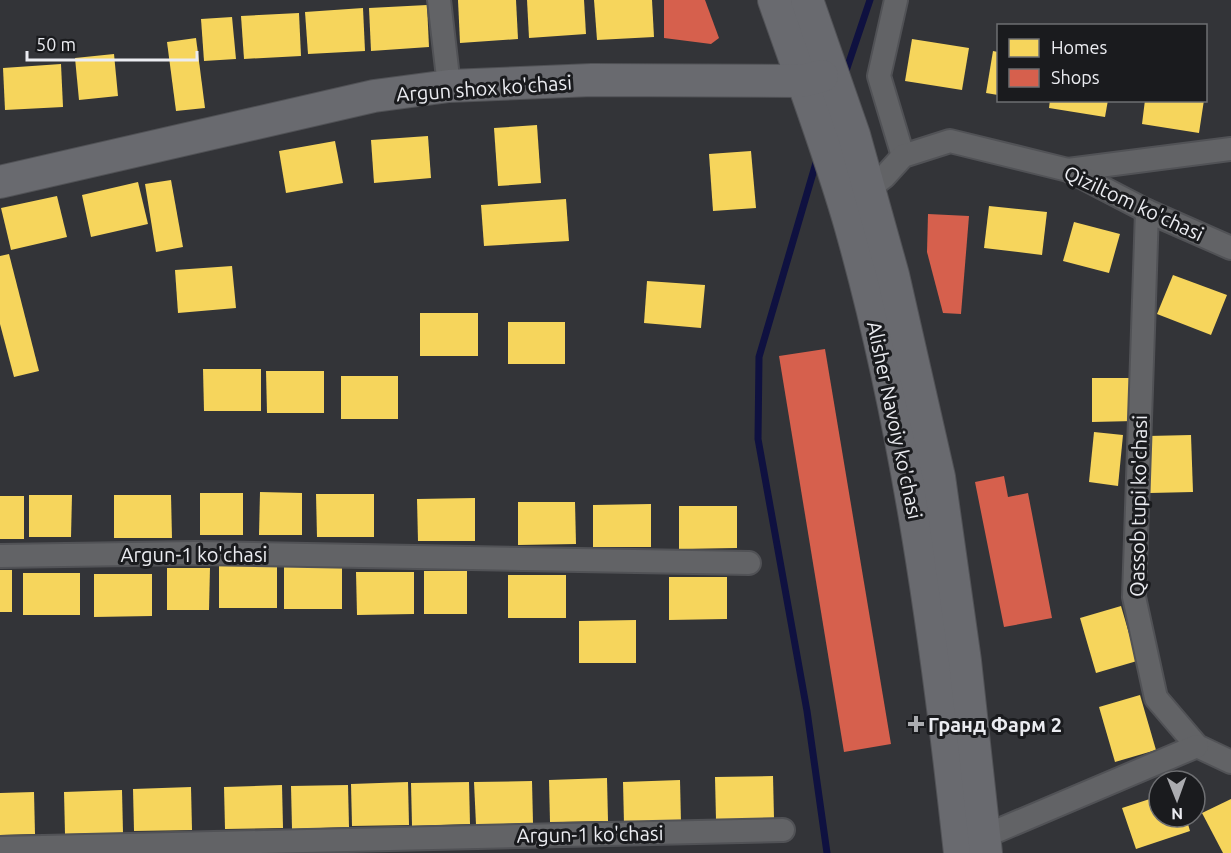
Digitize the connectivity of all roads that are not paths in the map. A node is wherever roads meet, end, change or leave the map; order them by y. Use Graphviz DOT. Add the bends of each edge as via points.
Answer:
graph roads {
  1 [pos="439,0"];
  2 [pos="774,0"];
  3 [pos="807,0"];
  4 [pos="896,0"];
  5 [pos="833,73"];
  6 [pos="802,81"];
  7 [pos="449,86"];
  8 [pos="1231,149"];
  9 [pos="903,156"];
  10 [pos="1068,170"];
  11 [pos="0,182"];
  12 [pos="856,198"];
  13 [pos="1147,211"];
  14 [pos="1231,248"];
  15 [pos="0,556"];
  16 [pos="748,563"];
  17 [pos="1197,746"];
  18 [pos="1231,762"];
  19 [pos="783,830"];
  20 [pos="972,846"];
  21 [pos="0,848"];
  1 -- 7 [label="street"];
  2 -- 6 [label="main road, Alisher Navoiy ko'chasi"];
  3 -- 5 [label="main road, Alisher Navoiy ko'chasi"];
  4 -- 9 [label="street" via="879,76"];
  5 -- 6 [label="main road, Argun shox ko'chasi"];
  5 -- 12 [label="main road, Alisher Navoiy ko'chasi" via="844,105"];
  6 -- 7 [label="main road, Argun shox ko'chasi" via="592,80"];
  6 -- 12 [label="main road, Alisher Navoiy ko'chasi" via="823,142"];
  7 -- 11 [label="main road, Argun shox ko'chasi" via="374,96"];
  8 -- 10 [label="street"];
  9 -- 10 [label="street, Qiziltom ko'chasi" via="950,141"];
  9 -- 12 [label="street, Qiziltom ko'chasi"];
  10 -- 13 [label="street, Qiziltom ko'chasi"];
  12 -- 20 [label="main road, Alisher Navoiy ko'chasi" via="893,275 939,477 965,661"];
  13 -- 14 [label="street, Qiziltom ko'chasi"];
  13 -- 17 [label="street, Qassob tupi ko'chasi" via="1134,597 1156,698"];
  15 -- 16 [label="street, Argun-1 ko'chasi" via="196,553"];
  17 -- 18 [label="street, Qassob tupi ko'chasi"];
  17 -- 20 [label="street"];
  19 -- 21 [label="street, Argun-1 ko'chasi"];
}
